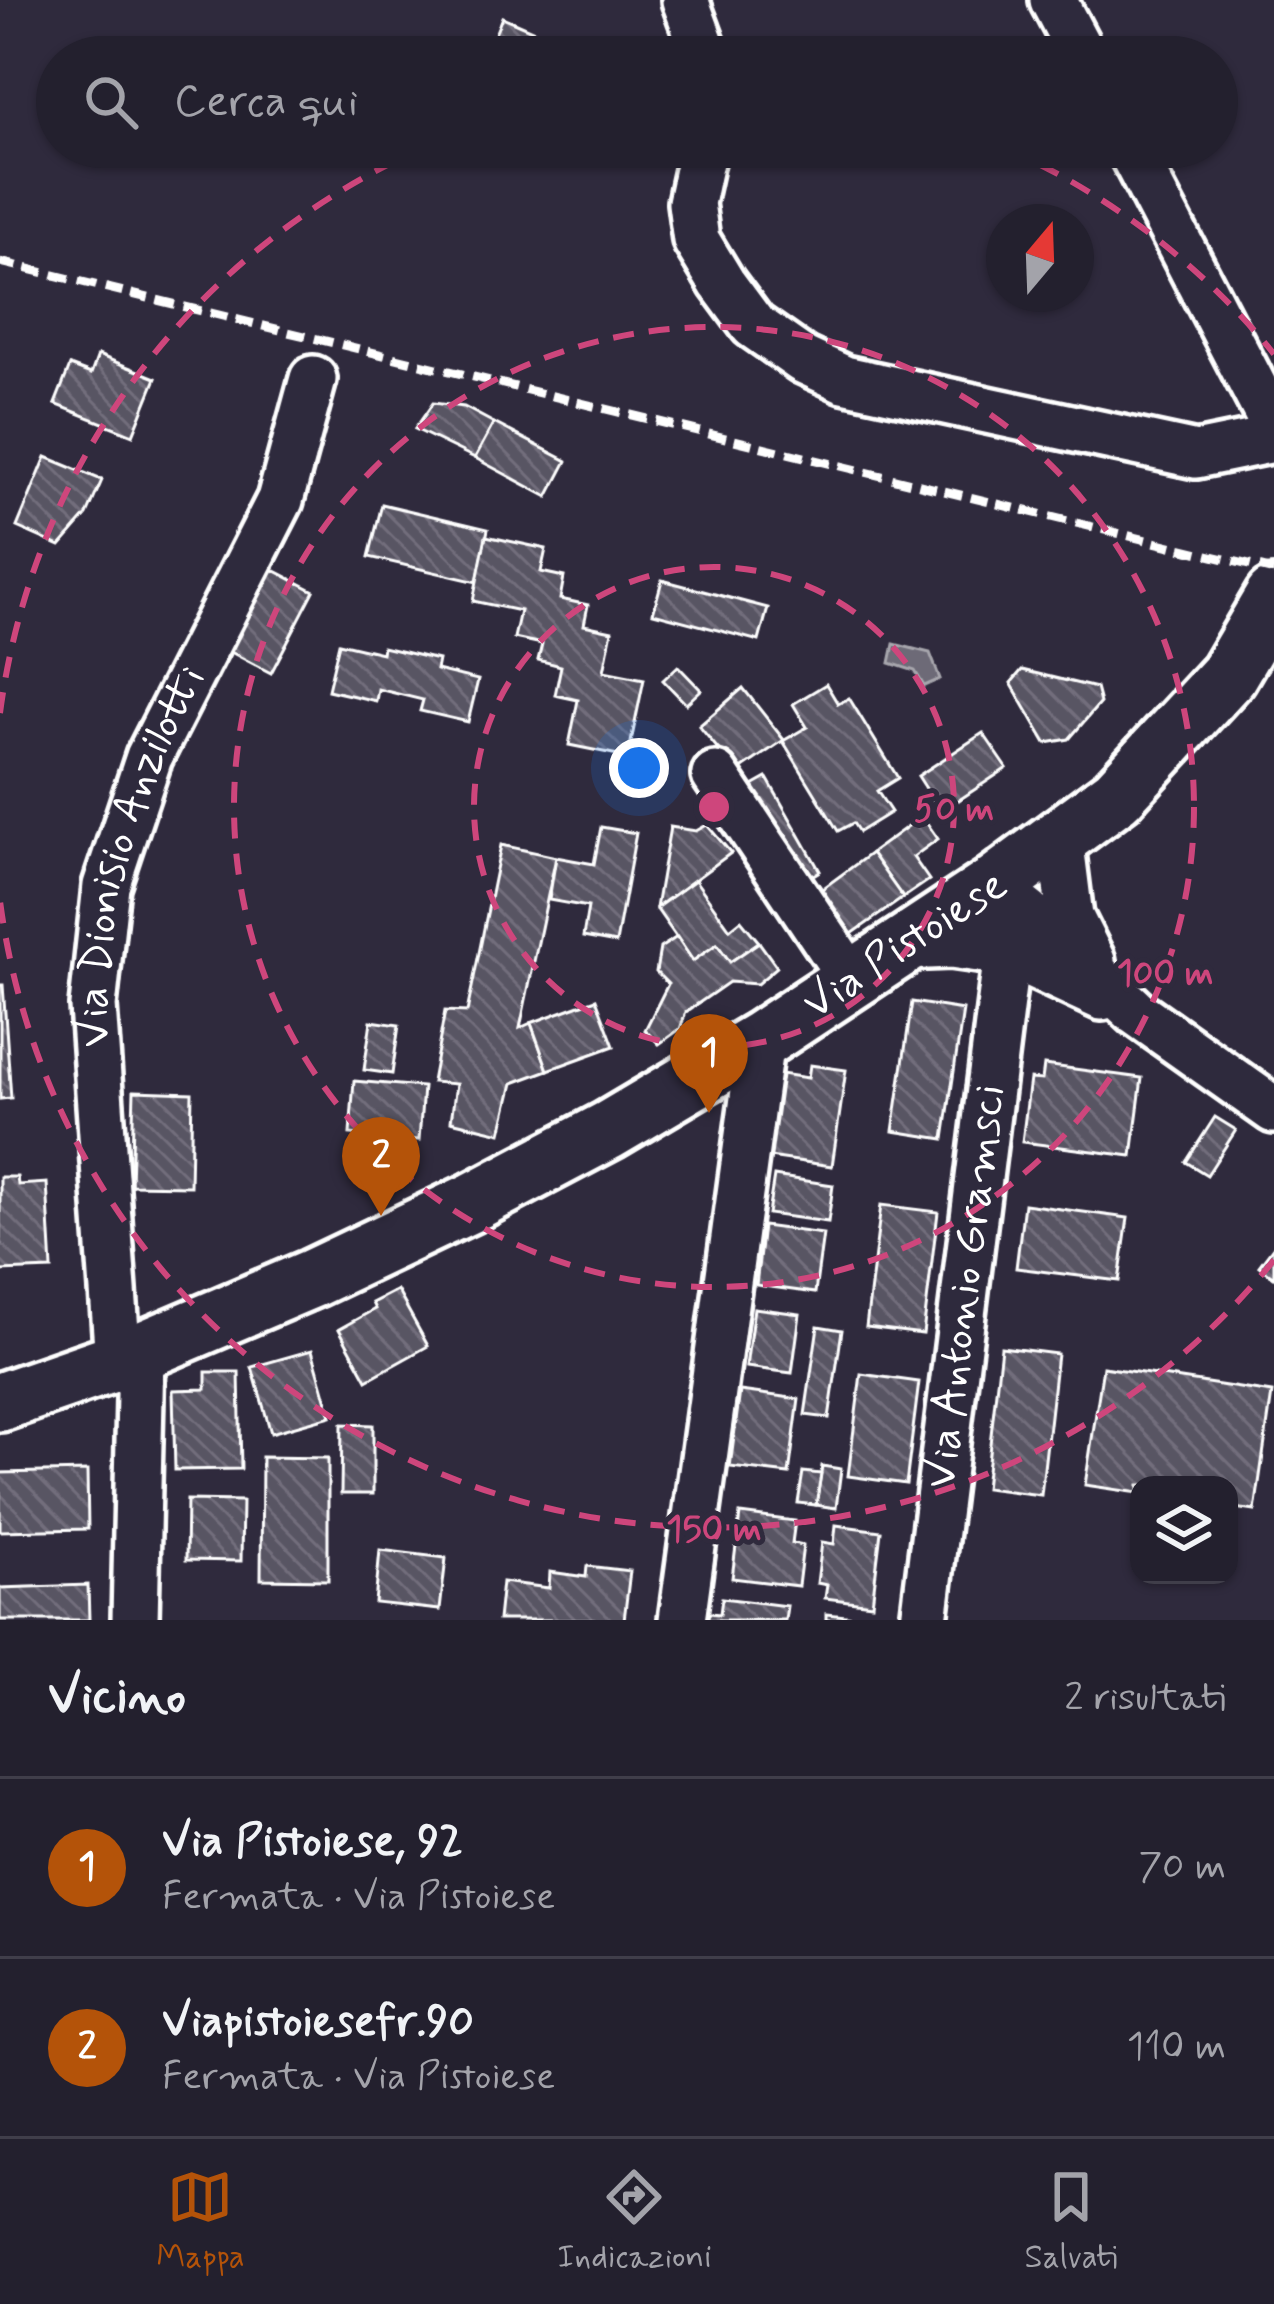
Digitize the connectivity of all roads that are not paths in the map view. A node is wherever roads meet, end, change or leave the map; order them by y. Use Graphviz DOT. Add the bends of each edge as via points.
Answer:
graph roads {
  1 [pos="685,0"];
  2 [pos="1053,0"];
  3 [pos="698,36"];
  4 [pos="1071,36"];
  5 [pos="698,168"];
  6 [pos="1140,168"];
  7 [pos="313,379"];
  8 [pos="1274,426"];
  9 [pos="1274,439"];
  10 [pos="1274,597"];
  11 [pos="715,775"];
  12 [pos="1060,837"];
  13 [pos="994,886"];
  14 [pos="903,947"];
  15 [pos="1007,953"];
  16 [pos="852,980"];
  17 [pos="1137,1013"];
  18 [pos="761,1040"];
  19 [pos="1274,1110"];
  20 [pos="130,1357"];
  21 [pos="0,1402"];
  22 [pos="135,1620"];
  23 [pos="682,1620"];
  24 [pos="924,1620"];
  1 -- 3 [label="street"];
  2 -- 4 [label="street"];
  5 -- 9 [label="street" via="691,203 696,240 753,325 803,360 844,379 1196,455"];
  6 -- 8 [label="street"];
  7 -- 20 [label="street, Via Dionisio Anzilotti" via="280,500 149,757 106,886 93,1006"];
  10 -- 12 [label="main road, Via Pistoiese" via="1228,675 1117,795"];
  11 -- 16 [label="street"];
  12 -- 13 [label="main road, Via Pistoiese"];
  12 -- 17 [label="street" via="1070,917 1092,961"];
  13 -- 14 [label="main road, Via Pistoiese"];
  13 -- 15 [label="street, Via Antonio Gramsci"];
  13 -- 17 [label="street"];
  14 -- 15 [label="street"];
  14 -- 16 [label="main road, Via Pistoiese"];
  15 -- 17 [label="street"];
  15 -- 24 [label="street, Via Antonio Gramsci"];
  16 -- 18 [label="main road, Via Pistoiese"];
  17 -- 19 [label="street"];
  18 -- 20 [label="main road, Via Pistoiese" via="475,1201"];
  18 -- 23 [label="street"];
  20 -- 21 [label="main road, Via Pistoiese"];
  20 -- 22 [label="street, Via Dionisio Anzilotti"];
}
